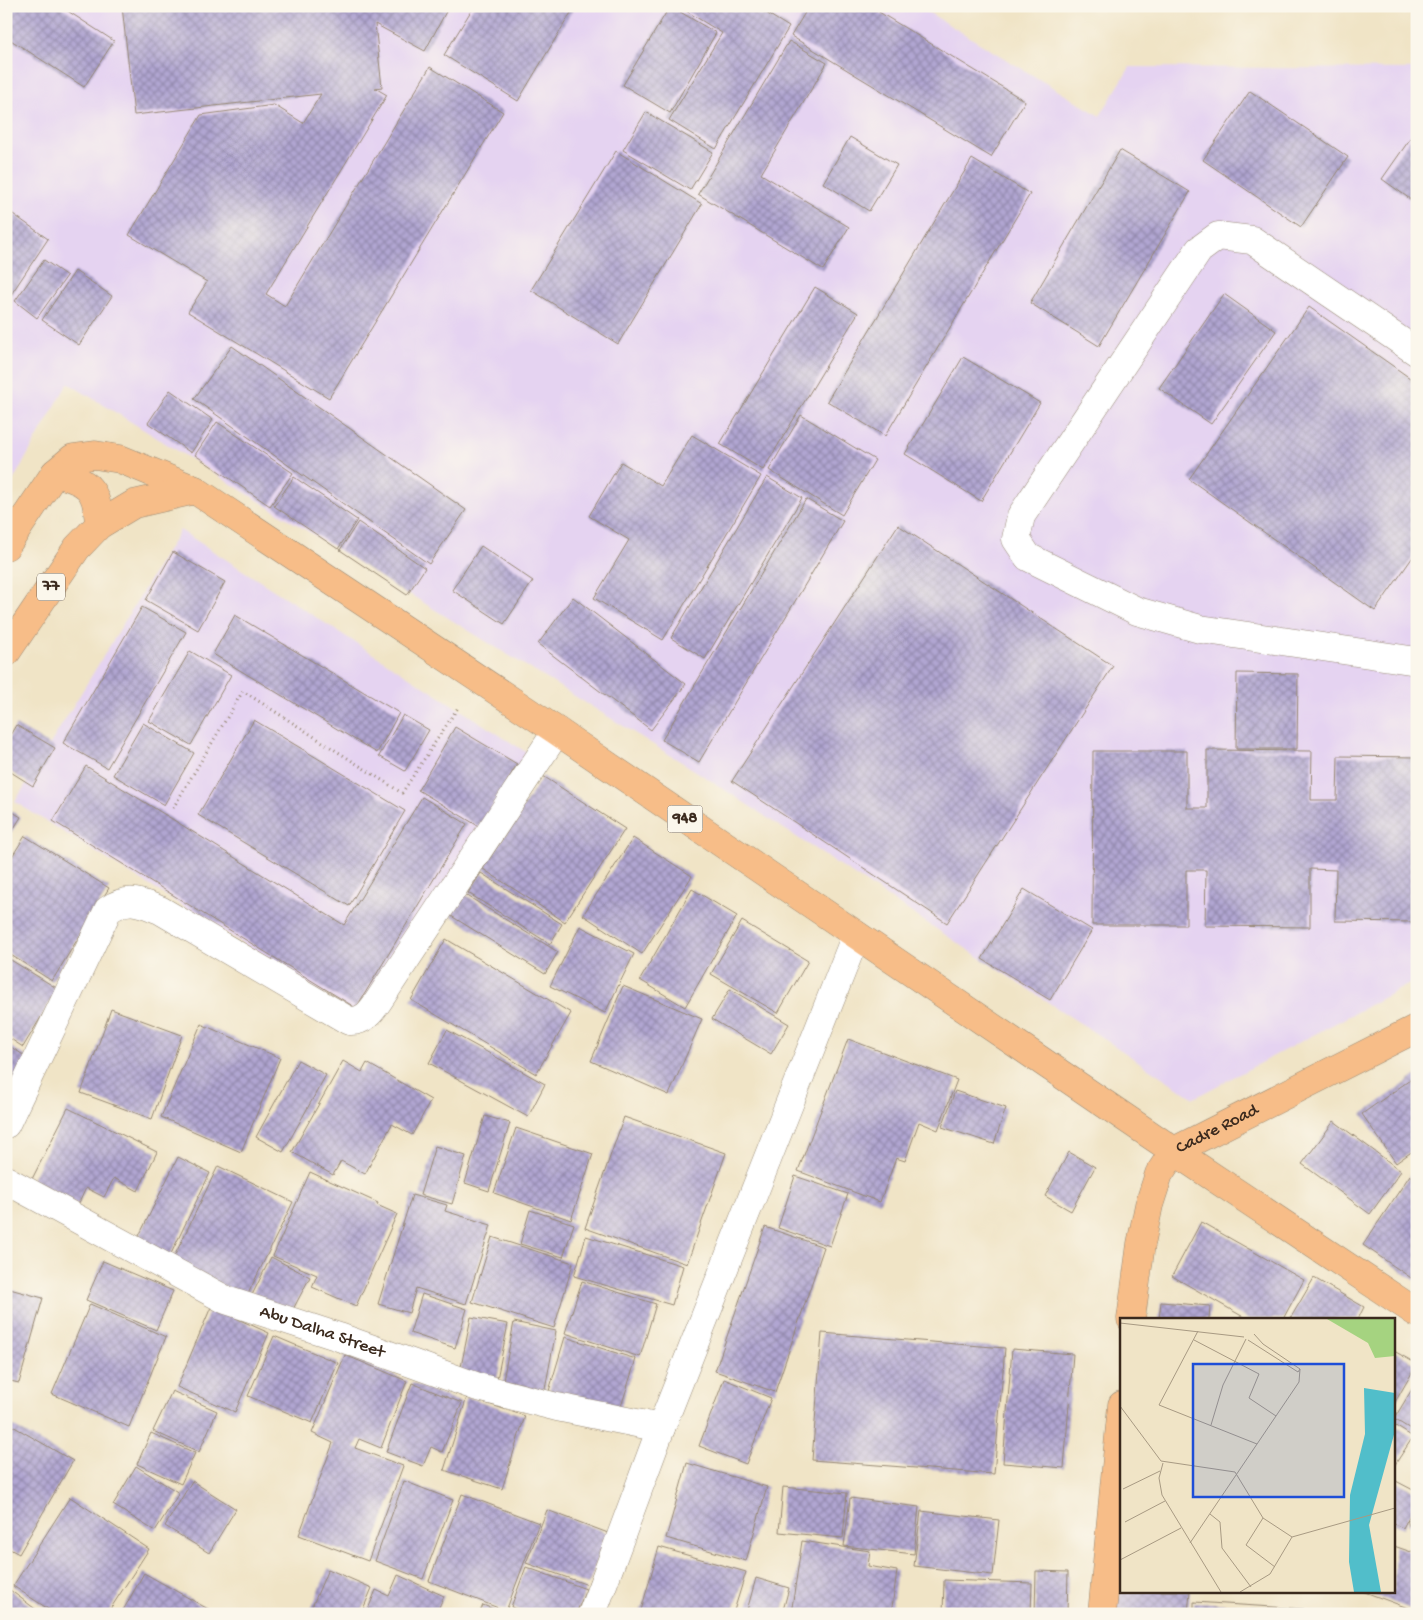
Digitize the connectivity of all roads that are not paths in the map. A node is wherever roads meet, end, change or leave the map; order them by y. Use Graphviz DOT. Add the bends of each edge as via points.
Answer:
graph roads {
  1 [pos="1417,352"];
  2 [pos="55,473"];
  3 [pos="195,490"];
  4 [pos="99,525"];
  5 [pos="6,546"];
  6 [pos="6,653"];
  7 [pos="1417,661"];
  8 [pos="557,731"];
  9 [pos="856,935"];
  10 [pos="1417,1028"];
  11 [pos="6,1124"];
  12 [pos="1174,1151"];
  13 [pos="6,1180"];
  14 [pos="1417,1313"];
  15 [pos="1131,1318"];
  16 [pos="1120,1427"];
  17 [pos="661,1428"];
  18 [pos="592,1614"];
  19 [pos="1102,1614"];
  1 -- 7 [label="street" via="1252,240 1218,236 1199,250 1032,499 1021,516 1016,539 1028,557 1137,611 1200,629"];
  2 -- 3 [label="main road" via="73,458 95,455 120,459"];
  2 -- 4 [label="main road" via="75,478 92,491 98,505"];
  2 -- 5 [label="main road"];
  3 -- 4 [label="main road, 77" via="134,504"];
  3 -- 8 [label="main road, 948"];
  4 -- 6 [label="main road, 77" via="77,548"];
  8 -- 9 [label="main road, 948"];
  8 -- 11 [label="street" via="364,1019 349,1021 160,910 138,901 128,901 108,910"];
  9 -- 12 [label="main road, 948"];
  9 -- 17 [label="street"];
  10 -- 12 [label="main road, Cadre Road"];
  12 -- 14 [label="main road, 948"];
  12 -- 15 [label="main road, Cadre Road" via="1159,1174 1150,1205"];
  13 -- 17 [label="street, Abu Dalha Street" via="226,1300 478,1387"];
  16 -- 19 [label="main road"];
  17 -- 18 [label="street"];
}
